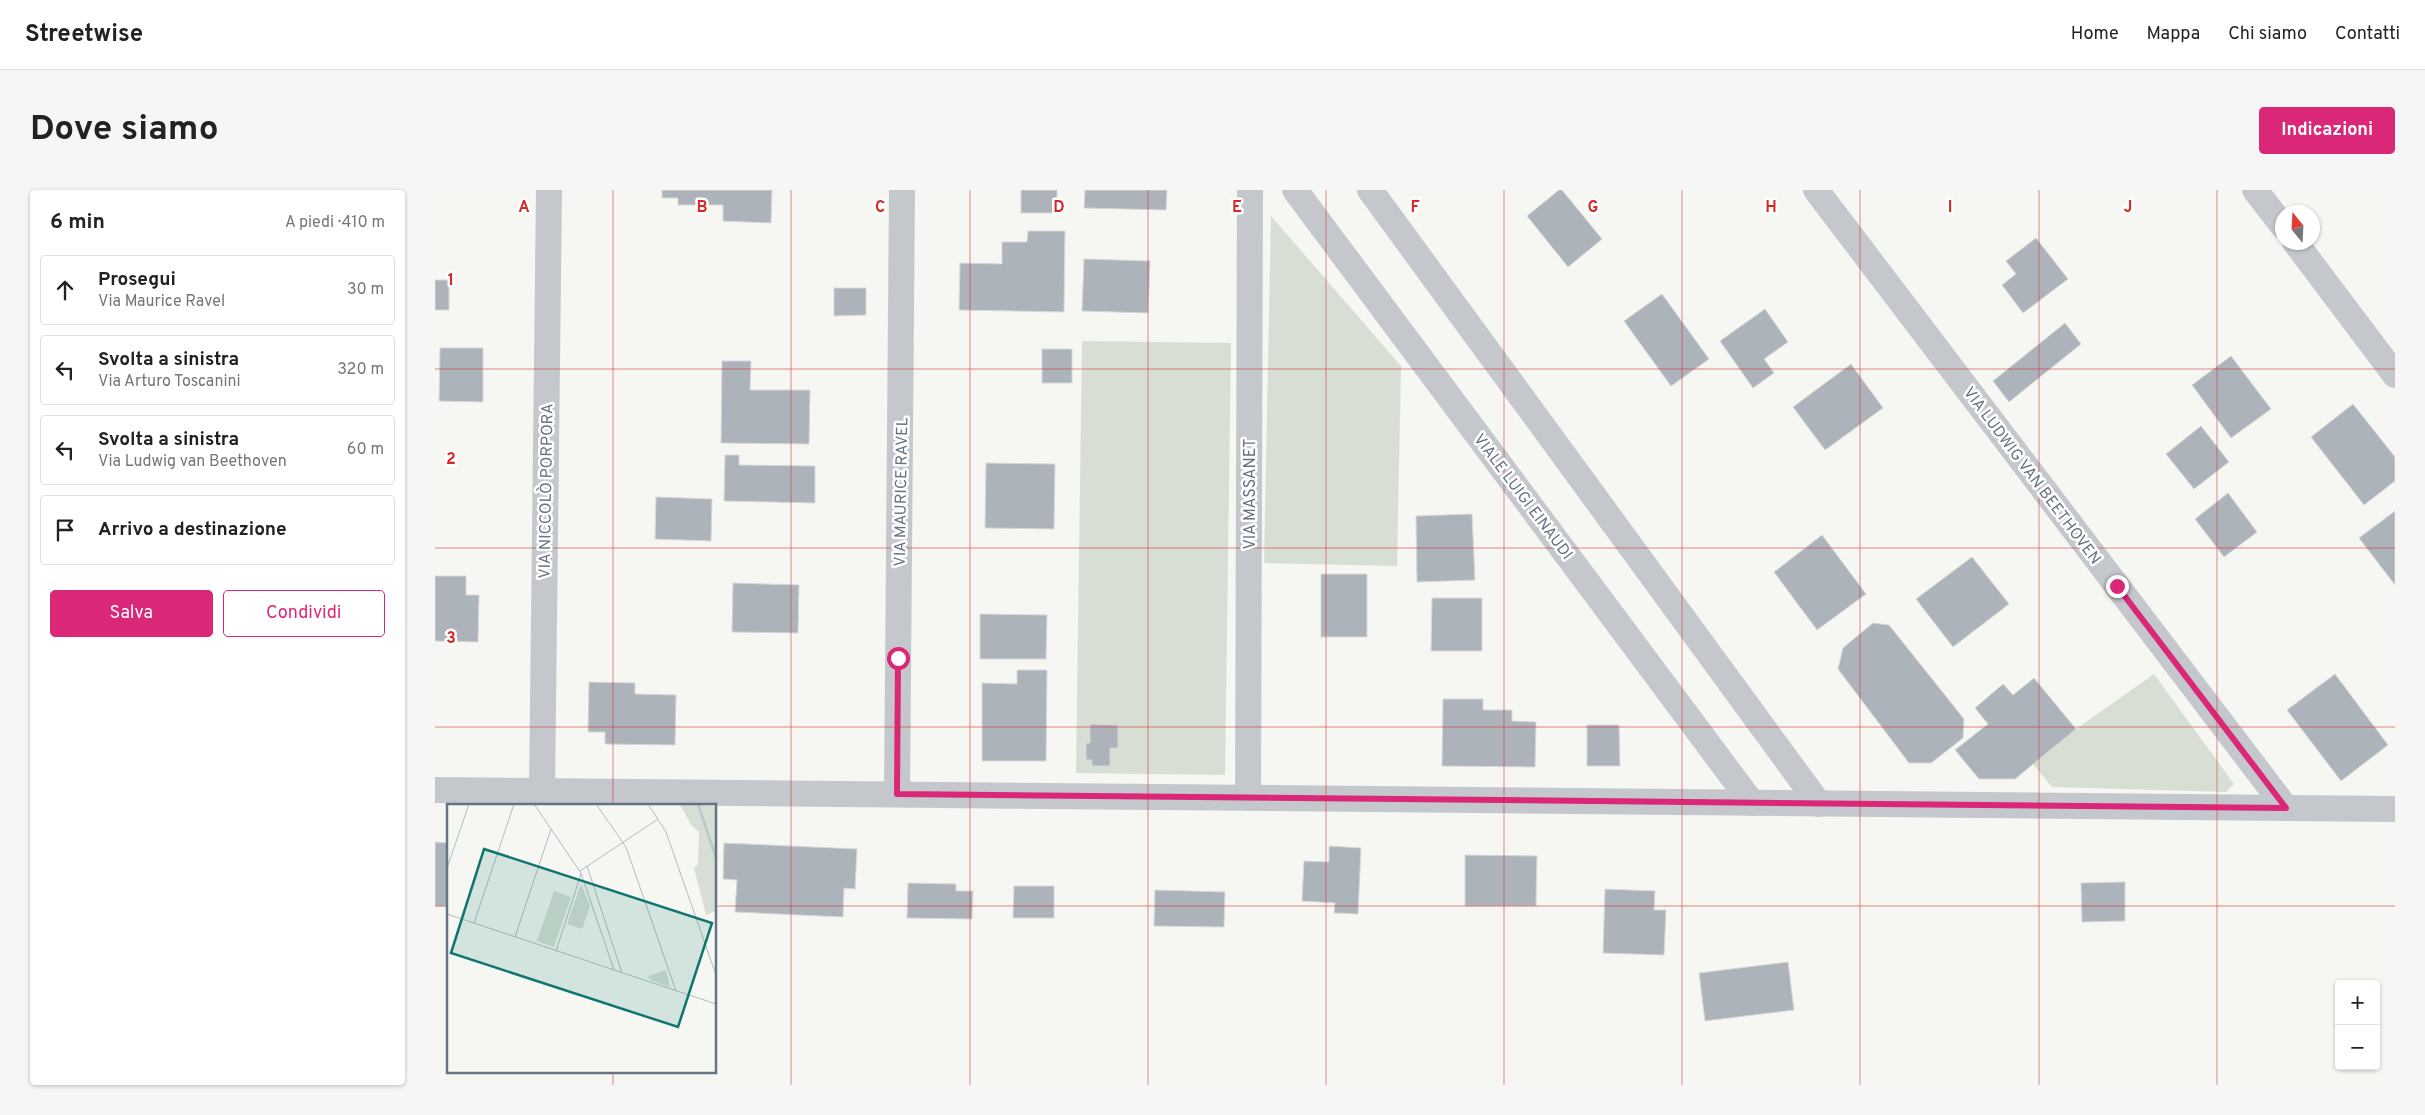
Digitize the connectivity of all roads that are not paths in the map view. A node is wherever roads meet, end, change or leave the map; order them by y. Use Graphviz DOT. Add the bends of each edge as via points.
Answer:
graph roads {
  1 [pos="549,190"];
  2 [pos="903,190"];
  3 [pos="1250,190"];
  4 [pos="1295,190"];
  5 [pos="1369,190"];
  6 [pos="1816,190"];
  7 [pos="2255,190"];
  8 [pos="2275,216"];
  9 [pos="2301,250"];
  10 [pos="2395,375"];
  11 [pos="435,790"];
  12 [pos="542,791"];
  13 [pos="897,794"];
  14 [pos="1247,798"];
  15 [pos="1752,803"];
  16 [pos="1819,804"];
  17 [pos="2286,808"];
  18 [pos="2395,809"];
  1 -- 12 [label="street, VIA NICCOLÒ PORPORA"];
  2 -- 13 [label="street, VIA MAURICE RAVEL"];
  3 -- 14 [label="street, VIA MASSANET"];
  4 -- 15 [label="street, VIALE LUIGI EINAUDI"];
  5 -- 16 [label="street"];
  6 -- 17 [label="street, VIA LUDWIG VAN BEETHOVEN"];
  7 -- 8 [label="street"];
  9 -- 10 [label="street"];
  11 -- 12 [label="street"];
  12 -- 13 [label="street"];
  13 -- 14 [label="street"];
  14 -- 15 [label="street"];
  15 -- 16 [label="street"];
  16 -- 17 [label="street"];
  17 -- 18 [label="street"];
}
